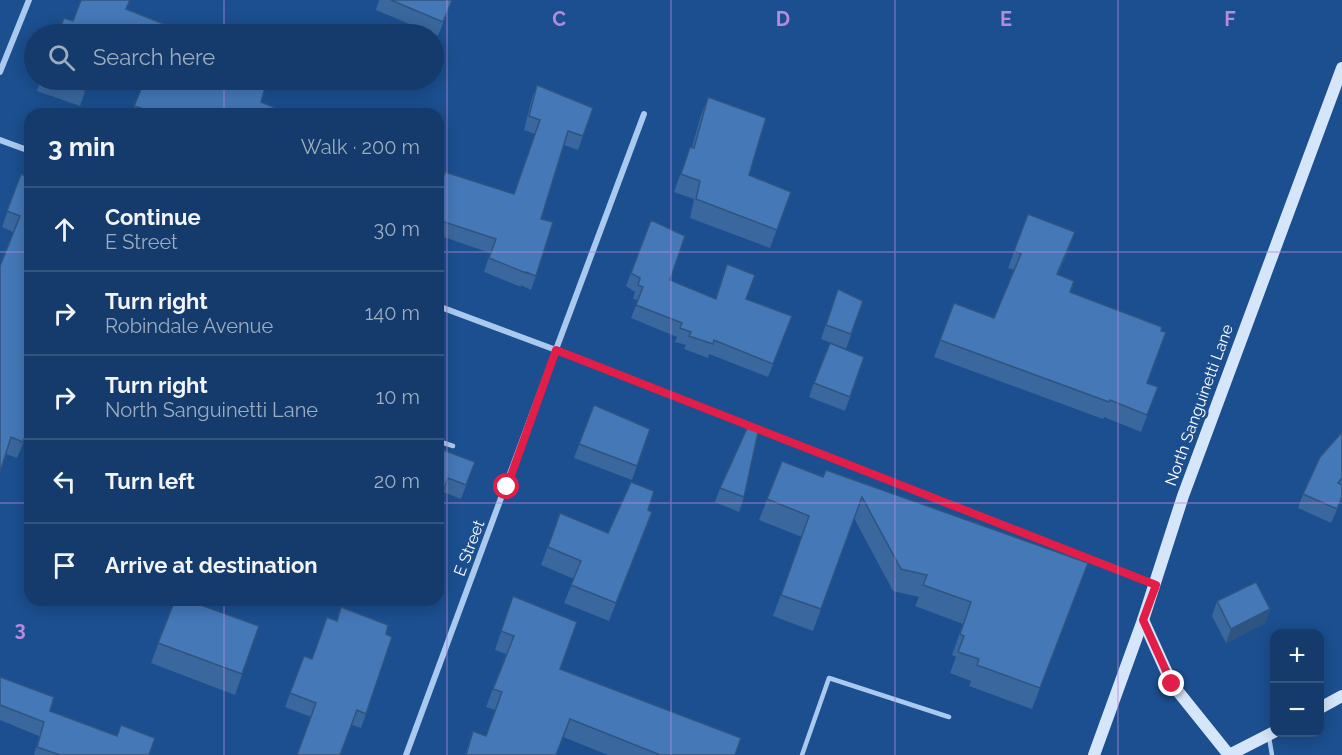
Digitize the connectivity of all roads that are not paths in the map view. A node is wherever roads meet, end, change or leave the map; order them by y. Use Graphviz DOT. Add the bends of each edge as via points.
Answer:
graph roads {
  1 [pos="29,0"];
  2 [pos="1342,68"];
  3 [pos="0,72"];
  4 [pos="644,114"];
  5 [pos="0,140"];
  6 [pos="24,149"];
  7 [pos="444,308"];
  8 [pos="556,350"];
  9 [pos="444,443"];
  10 [pos="453,446"];
  11 [pos="1156,585"];
  12 [pos="1143,620"];
  13 [pos="1342,696"];
  14 [pos="1324,706"];
  15 [pos="949,717"];
  16 [pos="1270,734"];
  17 [pos="1272,737"];
  18 [pos="406,755"];
  19 [pos="802,755"];
  20 [pos="1094,755"];
  21 [pos="1229,755"];
  22 [pos="1272,755"];
  1 -- 3 [label="street"];
  2 -- 11 [label="street, North Sanguinetti Lane" via="1187,484"];
  4 -- 8 [label="street, E Street"];
  5 -- 6 [label="street"];
  7 -- 8 [label="street"];
  8 -- 11 [label="street"];
  8 -- 18 [label="street, E Street"];
  9 -- 10 [label="lane"];
  11 -- 12 [label="street, North Sanguinetti Lane"];
  12 -- 20 [label="street, North Sanguinetti Lane"];
  12 -- 21 [label="street" via="1172,684"];
  13 -- 14 [label="street"];
  15 -- 19 [label="lane" via="829,678"];
  16 -- 21 [label="street"];
  17 -- 22 [label="lane"];
}
